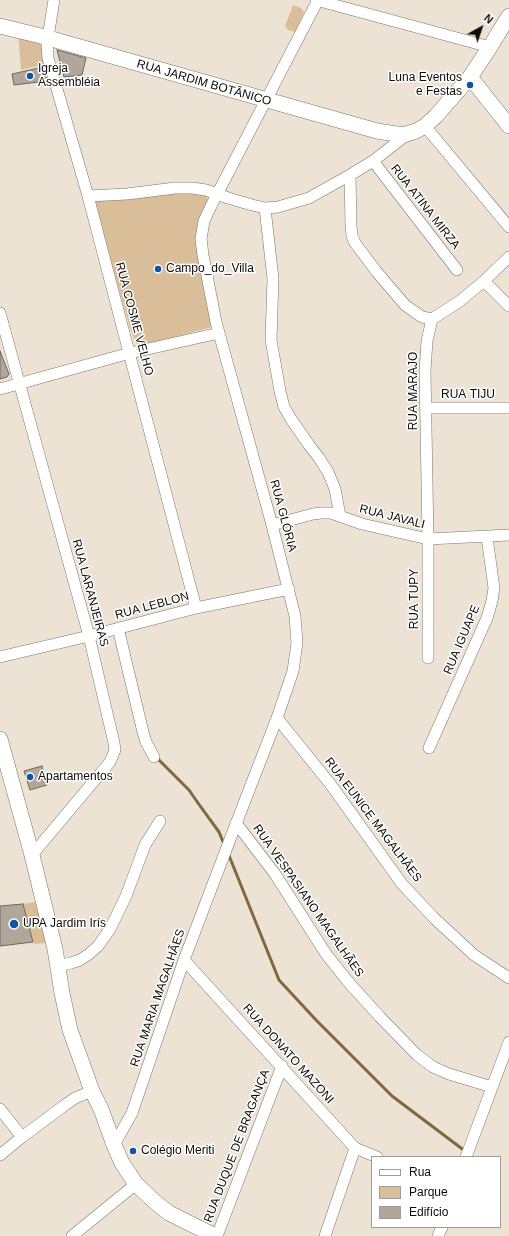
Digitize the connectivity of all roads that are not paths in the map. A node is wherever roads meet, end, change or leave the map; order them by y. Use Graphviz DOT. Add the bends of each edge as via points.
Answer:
graph roads {
  1 [pos="54,0"];
  2 [pos="318,0"];
  3 [pos="509,16"];
  4 [pos="0,26"];
  5 [pos="49,38"];
  6 [pos="490,47"];
  7 [pos="470,77"];
  8 [pos="266,100"];
  9 [pos="425,126"];
  10 [pos="509,126"];
  11 [pos="410,133"];
  12 [pos="373,161"];
  13 [pos="350,175"];
  14 [pos="217,194"];
  15 [pos="88,196"];
  16 [pos="265,208"];
  17 [pos="509,227"];
  18 [pos="509,257"];
  19 [pos="457,270"];
  20 [pos="484,281"];
  21 [pos="509,306"];
  22 [pos="0,313"];
  23 [pos="432,319"];
  24 [pos="219,333"];
  25 [pos="130,353"];
  26 [pos="19,383"];
  27 [pos="0,389"];
  28 [pos="426,408"];
  29 [pos="509,408"];
  30 [pos="340,516"];
  31 [pos="272,525"];
  32 [pos="509,535"];
  33 [pos="487,537"];
  34 [pos="428,539"];
  35 [pos="289,589"];
  36 [pos="196,608"];
  37 [pos="124,626"];
  38 [pos="89,636"];
  39 [pos="0,657"];
  40 [pos="428,658"];
  41 [pos="277,718"];
  42 [pos="0,739"];
  43 [pos="429,748"];
  44 [pos="154,757"];
  45 [pos="160,821"];
  46 [pos="236,823"];
  47 [pos="229,842"];
  48 [pos="32,855"];
  49 [pos="184,960"];
  50 [pos="58,966"];
  51 [pos="509,978"];
  52 [pos="509,1042"];
  53 [pos="282,1066"];
  54 [pos="492,1088"];
  55 [pos="92,1091"];
  56 [pos="0,1109"];
  57 [pos="22,1137"];
  58 [pos="114,1145"];
  59 [pos="356,1148"];
  60 [pos="0,1155"];
  61 [pos="375,1156"];
  62 [pos="466,1156"];
  63 [pos="136,1184"];
  64 [pos="72,1236"];
  65 [pos="216,1236"];
  66 [pos="325,1236"];
  1 -- 5 [label="street, RUA COSME VELHO"];
  2 -- 6 [label="street"];
  2 -- 8 [label="street, RUA GLÓRIA"];
  3 -- 6 [label="main road"];
  4 -- 5 [label="main road, RUA JARDIM BOTÂNICO"];
  5 -- 8 [label="main road, RUA JARDIM BOTÂNICO"];
  5 -- 15 [label="street, RUA COSME VELHO" via="48,58"];
  6 -- 7 [label="main road"];
  7 -- 9 [label="main road"];
  7 -- 10 [label="main road"];
  8 -- 11 [label="main road, RUA JARDIM BOTÂNICO" via="376,131 397,135"];
  8 -- 14 [label="street, RUA GLÓRIA"];
  9 -- 11 [label="main road"];
  9 -- 17 [label="street"];
  11 -- 12 [label="street"];
  12 -- 13 [label="street"];
  12 -- 19 [label="street, RUA ATINA MIRZA"];
  13 -- 16 [label="street" via="309,198"];
  13 -- 23 [label="street" via="351,226 355,244 405,305 422,317"];
  14 -- 15 [label="street" via="199,188 183,187"];
  14 -- 16 [label="street"];
  14 -- 24 [label="street, RUA GLÓRIA" via="204,221 201,239"];
  15 -- 25 [label="street, RUA COSME VELHO"];
  16 -- 30 [label="street" via="273,279 271,340 280,391 291,420 328,472 335,489"];
  18 -- 20 [label="street"];
  20 -- 21 [label="street"];
  20 -- 23 [label="street"];
  22 -- 26 [label="street, RUA LARANJEIRAS"];
  23 -- 28 [label="street, RUA MARAJO" via="425,357"];
  24 -- 25 [label="street"];
  24 -- 31 [label="street, RUA GLÓRIA"];
  25 -- 26 [label="street"];
  25 -- 36 [label="street, RUA COSME VELHO"];
  26 -- 27 [label="street"];
  26 -- 38 [label="street, RUA LARANJEIRAS"];
  28 -- 29 [label="street, RUA TIJU"];
  28 -- 34 [label="street, RUA MARAJO"];
  30 -- 31 [label="street, RUA JAVALI" via="322,513"];
  30 -- 34 [label="street, RUA JAVALI" via="362,524"];
  31 -- 35 [label="street, RUA GLÓRIA"];
  32 -- 33 [label="street, RUA JAVALI"];
  33 -- 34 [label="street, RUA JAVALI"];
  33 -- 43 [label="street, RUA IGUAPE" via="494,588 492,601 487,618"];
  34 -- 40 [label="street, RUA TUPY"];
  35 -- 36 [label="street, RUA LEBLON"];
  35 -- 41 [label="street, RUA GLÓRIA" via="297,643 293,671"];
  36 -- 37 [label="street, RUA LEBLON"];
  37 -- 38 [label="street, RUA LEBLON"];
  37 -- 44 [label="street" via="143,732"];
  38 -- 39 [label="street, RUA LEBLON"];
  38 -- 48 [label="street, RUA LARANJEIRAS" via="114,743 113,755 110,762"];
  41 -- 46 [label="street, RUA GLÓRIA"];
  41 -- 51 [label="street, RUA EUNICE MAGALHÃES" via="331,785 402,884 474,955"];
  42 -- 48 [label="main road"];
  45 -- 50 [label="street" via="145,845 110,930 89,954 80,960"];
  46 -- 47 [label="street, RUA GLÓRIA"];
  46 -- 54 [label="street, RUA VESPASIANO MAGALHÃES" via="275,874 326,954 380,1017 417,1055 433,1067"];
  47 -- 49 [label="street, RUA MARIA MAGALHÃES"];
  48 -- 50 [label="main road"];
  49 -- 53 [label="street, RUA DONATO MAZONI"];
  49 -- 58 [label="street, RUA MARIA MAGALHÃES" via="132,1113"];
  50 -- 55 [label="main road" via="70,1030"];
  52 -- 54 [label="street"];
  53 -- 59 [label="street, RUA DONATO MAZONI"];
  53 -- 65 [label="street, RUA DUQUE DE BRAGANÇA"];
  54 -- 62 [label="street"];
  55 -- 57 [label="street" via="75,1098"];
  55 -- 58 [label="main road"];
  56 -- 57 [label="street"];
  57 -- 60 [label="street"];
  58 -- 63 [label="main road"];
  59 -- 61 [label="street, RUA DONATO MAZONI"];
  59 -- 66 [label="street"];
  63 -- 64 [label="street"];
  63 -- 65 [label="main road" via="169,1213"];
}
